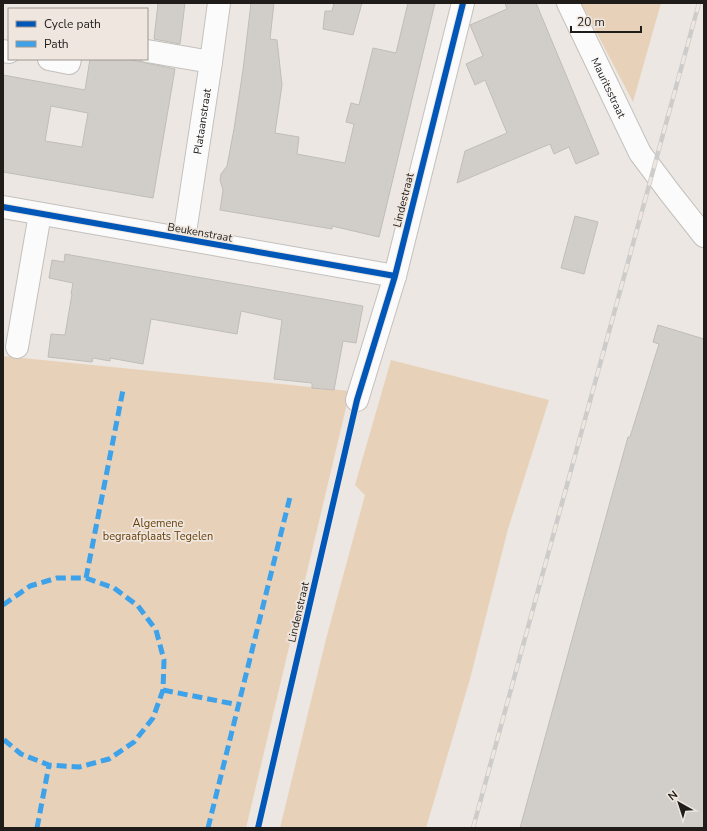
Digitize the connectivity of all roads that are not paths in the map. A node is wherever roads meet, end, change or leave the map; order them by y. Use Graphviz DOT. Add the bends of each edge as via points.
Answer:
graph roads {
  1 [pos="219,3"];
  2 [pos="463,3"];
  3 [pos="568,3"];
  4 [pos="148,51"];
  5 [pos="56,60"];
  6 [pos="70,60"];
  7 [pos="211,62"];
  8 [pos="3,207"];
  9 [pos="40,214"];
  10 [pos="704,236"];
  11 [pos="184,239"];
  12 [pos="395,276"];
  13 [pos="17,347"];
  14 [pos="357,400"];
  1 -- 7 [label="street, Plataanstraat"];
  2 -- 12 [label="street, Lindestraat"];
  3 -- 10 [label="street, Mauritsstraat" via="640,153"];
  4 -- 7 [label="street"];
  5 -- 6 [label="street"];
  7 -- 11 [label="street, Plataanstraat"];
  8 -- 9 [label="street, Beukenstraat"];
  9 -- 11 [label="street, Beukenstraat"];
  9 -- 13 [label="street"];
  11 -- 12 [label="street, Beukenstraat"];
  12 -- 14 [label="street, Lindestraat"];
}
